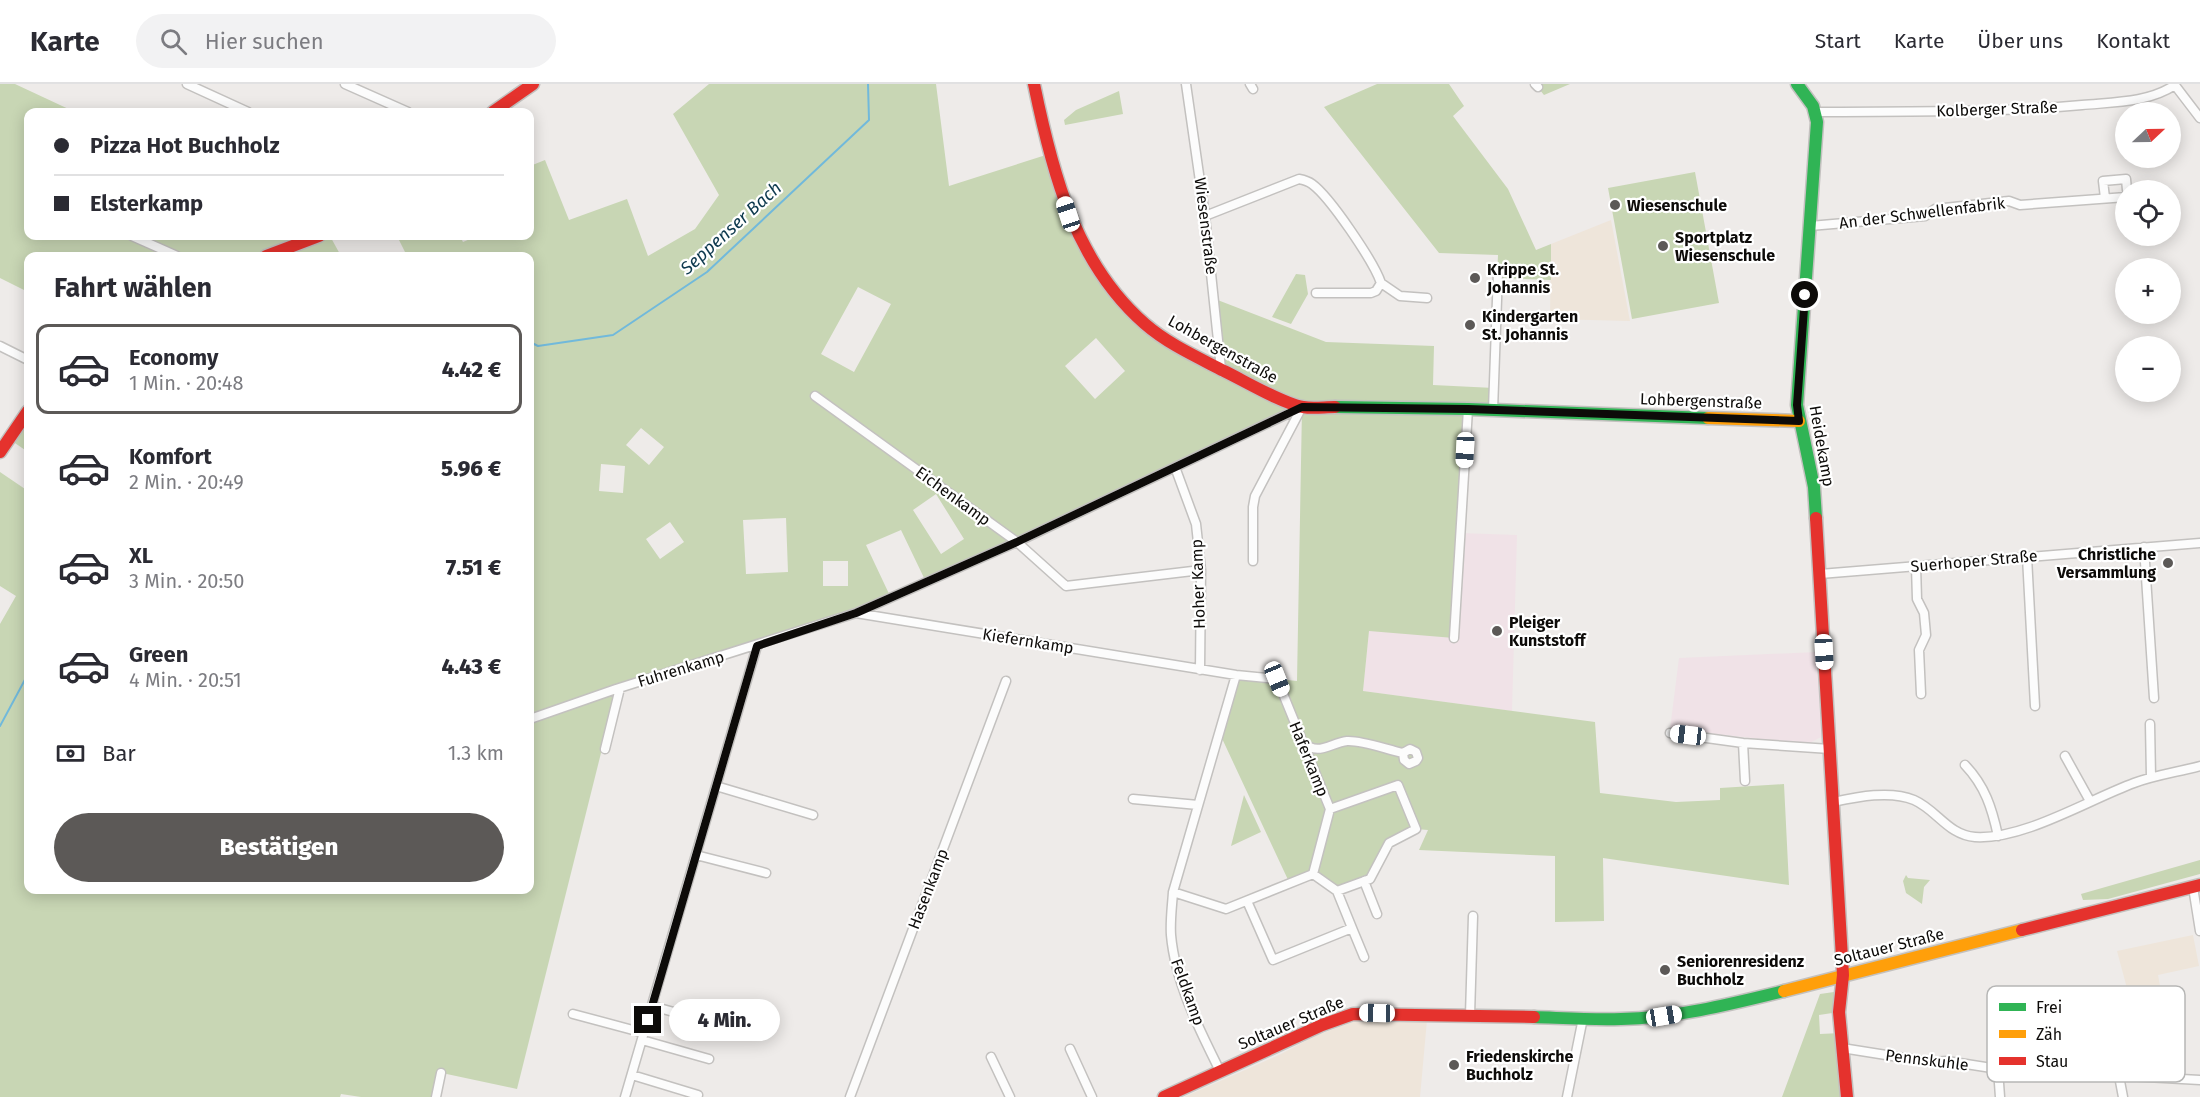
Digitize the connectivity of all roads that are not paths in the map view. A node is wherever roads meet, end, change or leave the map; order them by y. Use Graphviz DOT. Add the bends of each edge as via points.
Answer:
graph roads {
  1 [pos="187,84"];
  2 [pos="345,84"];
  3 [pos="532,84"];
  4 [pos="1034,84"];
  5 [pos="1186,84"];
  6 [pos="1797,84"];
  7 [pos="2175,85"];
  8 [pos="239,108"];
  9 [pos="399,108"];
  10 [pos="499,108"];
  11 [pos="1816,112"];
  12 [pos="2200,118"];
  13 [pos="2126,180"];
  14 [pos="2105,198"];
  15 [pos="2115,198"];
  16 [pos="1205,216"];
  17 [pos="1810,226"];
  18 [pos="141,240"];
  19 [pos="308,240"];
  20 [pos="168,252"];
  21 [pos="277,252"];
  22 [pos="1497,273"];
  23 [pos="1381,283"];
  24 [pos="1316,293"];
  25 [pos="1427,298"];
  26 [pos="0,346"];
  27 [pos="24,358"];
  28 [pos="1221,369"];
  29 [pos="815,396"];
  30 [pos="1302,407"];
  31 [pos="1468,409"];
  32 [pos="1493,410"];
  33 [pos="24,417"];
  34 [pos="1799,421"];
  35 [pos="0,452"];
  36 [pos="1175,467"];
  37 [pos="1017,542"];
  38 [pos="2200,543"];
  39 [pos="2144,547"];
  40 [pos="2027,557"];
  41 [pos="1253,561"];
  42 [pos="1916,566"];
  43 [pos="1201,570"];
  44 [pos="1820,574"];
  45 [pos="856,613"];
  46 [pos="1454,638"];
  47 [pos="757,646"];
  48 [pos="1200,670"];
  49 [pos="1236,675"];
  50 [pos="1006,681"];
  51 [pos="620,688"];
  52 [pos="1921,694"];
  53 [pos="2154,698"];
  54 [pos="2036,706"];
  55 [pos="534,718"];
  56 [pos="2150,724"];
  57 [pos="1670,733"];
  58 [pos="1302,741"];
  59 [pos="1743,743"];
  60 [pos="605,749"];
  61 [pos="1830,749"];
  62 [pos="1403,753"];
  63 [pos="2065,756"];
  64 [pos="1965,765"];
  65 [pos="2200,766"];
  66 [pos="2151,777"];
  67 [pos="1745,782"];
  68 [pos="716,786"];
  69 [pos="1132,799"];
  70 [pos="2090,801"];
  71 [pos="1833,802"];
  72 [pos="1198,804"];
  73 [pos="1330,809"];
  74 [pos="813,815"];
  75 [pos="1998,836"];
  76 [pos="696,855"];
  77 [pos="766,873"];
  78 [pos="1313,874"];
  79 [pos="1364,881"];
  80 [pos="2196,886"];
  81 [pos="1337,891"];
  82 [pos="1173,892"];
  83 [pos="1247,901"];
  84 [pos="1377,914"];
  85 [pos="1473,916"];
  86 [pos="1352,928"];
  87 [pos="2200,931"];
  88 [pos="1364,957"];
  89 [pos="1843,975"];
  90 [pos="652,1006"];
  91 [pos="573,1014"];
  92 [pos="1470,1015"];
  93 [pos="1583,1018"];
  94 [pos="717,1024"];
  95 [pos="643,1036"];
  96 [pos="1842,1048"];
  97 [pos="1070,1049"];
  98 [pos="991,1057"];
  99 [pos="709,1059"];
  100 [pos="1987,1067"];
  101 [pos="1220,1071"];
  102 [pos="441,1073"];
  103 [pos="632,1075"];
  104 [pos="2185,1079"];
  105 [pos="2200,1080"];
  106 [pos="1999,1082"];
  107 [pos="2120,1082"];
  108 [pos="698,1095"];
  109 [pos="436,1097"];
  110 [pos="625,1097"];
  111 [pos="850,1097"];
  112 [pos="1010,1097"];
  113 [pos="1092,1097"];
  114 [pos="1164,1097"];
  115 [pos="1567,1097"];
  116 [pos="1847,1097"];
  117 [pos="2000,1097"];
  118 [pos="2123,1097"];
  1 -- 8 [label="street"];
  2 -- 9 [label="street"];
  3 -- 10 [label="street"];
  4 -- 28 [label="street, Lohbergenstraße" via="1048,154 1068,214 1096,266 1146,325"];
  5 -- 16 [label="street, Wiesenstraße"];
  6 -- 11 [label="street"];
  7 -- 11 [label="street, Kolberger Straße" via="2143,99 2020,110"];
  7 -- 12 [label="street"];
  11 -- 17 [label="street, Heidekamp"];
  13 -- 14 [label="street" via="2103,181"];
  14 -- 15 [label="street, An der Schwellenfabrik"];
  14 -- 17 [label="street, An der Schwellenfabrik" via="2020,205 2009,201 1935,209 1925,216"];
  16 -- 23 [label="street" via="1299,178 1322,193 1357,240"];
  16 -- 28 [label="street, Wiesenstraße"];
  17 -- 34 [label="street, Heidekamp"];
  18 -- 20 [label="street"];
  19 -- 21 [label="street"];
  22 -- 32 [label="street"];
  23 -- 24 [label="street" via="1371,293"];
  23 -- 25 [label="street" via="1400,296"];
  26 -- 27 [label="street"];
  28 -- 30 [label="street, Lohbergenstraße"];
  29 -- 37 [label="street, Eichenkamp"];
  30 -- 31 [label="street, Lohbergenstraße"];
  30 -- 36 [label="street, Fuhrenkamp"];
  30 -- 41 [label="street" via="1255,496"];
  31 -- 32 [label="street, Lohbergenstraße"];
  31 -- 46 [label="street"];
  32 -- 34 [label="street, Lohbergenstraße"];
  33 -- 35 [label="street"];
  34 -- 44 [label="street, Heidekamp" via="1811,470"];
  36 -- 37 [label="street, Fuhrenkamp"];
  36 -- 43 [label="street, Hoher Kamp" via="1196,524"];
  37 -- 43 [label="street, Eichenkamp" via="1066,586"];
  37 -- 45 [label="street, Fuhrenkamp"];
  38 -- 39 [label="street, Suerhoper Straße"];
  39 -- 40 [label="street, Suerhoper Straße"];
  39 -- 53 [label="street"];
  40 -- 42 [label="street, Suerhoper Straße"];
  40 -- 54 [label="street"];
  42 -- 44 [label="street, Suerhoper Straße"];
  42 -- 52 [label="street" via="1917,599 1924,613 1926,635 1919,650"];
  43 -- 48 [label="street, Hoher Kamp"];
  44 -- 61 [label="street, Heidekamp"];
  45 -- 47 [label="street, Fuhrenkamp"];
  45 -- 48 [label="street, Kiefernkamp"];
  47 -- 51 [label="street, Fuhrenkamp"];
  47 -- 68 [label="street"];
  48 -- 49 [label="street"];
  49 -- 58 [label="street, Haferkamp" via="1277,679"];
  49 -- 72 [label="street, Feldkamp"];
  50 -- 111 [label="street, Hasenkamp"];
  51 -- 55 [label="street, Fuhrenkamp"];
  51 -- 60 [label="street, Fuhrenkamp"];
  56 -- 66 [label="street"];
  57 -- 59 [label="street"];
  58 -- 62 [label="street" via="1312,750 1352,741"];
  58 -- 73 [label="street, Haferkamp"];
  59 -- 61 [label="street"];
  59 -- 67 [label="street"];
  61 -- 71 [label="street, Heidekamp"];
  63 -- 70 [label="street"];
  64 -- 75 [label="street" via="1986,792"];
  65 -- 66 [label="street"];
  66 -- 70 [label="street"];
  68 -- 74 [label="street"];
  68 -- 76 [label="street"];
  69 -- 72 [label="street"];
  70 -- 75 [label="street"];
  71 -- 75 [label="street" via="1867,796 1904,797 1925,807 1956,832 1975,837"];
  71 -- 89 [label="street, Heidekamp"];
  72 -- 82 [label="street, Feldkamp"];
  73 -- 78 [label="street"];
  73 -- 79 [label="street" via="1398,784 1416,829 1389,843 1370,879"];
  76 -- 77 [label="street"];
  76 -- 90 [label="street"];
  78 -- 81 [label="street"];
  78 -- 83 [label="street"];
  79 -- 81 [label="street"];
  79 -- 84 [label="street"];
  80 -- 87 [label="street"];
  80 -- 89 [label="street, Soltauer Straße"];
  81 -- 86 [label="street"];
  82 -- 83 [label="street" via="1226,909"];
  82 -- 101 [label="street, Feldkamp" via="1171,936 1175,960 1184,991"];
  83 -- 86 [label="street" via="1273,960"];
  85 -- 92 [label="street"];
  86 -- 88 [label="street"];
  89 -- 93 [label="street, Soltauer Straße" via="1700,1011 1658,1017"];
  89 -- 96 [label="street, Heidekamp" via="1839,1012"];
  90 -- 94 [label="street"];
  90 -- 95 [label="street"];
  91 -- 95 [label="street"];
  92 -- 93 [label="street, Soltauer Straße"];
  92 -- 101 [label="street, Soltauer Straße" via="1353,1014"];
  93 -- 115 [label="street"];
  95 -- 99 [label="street"];
  95 -- 103 [label="street"];
  96 -- 100 [label="street, Pennskuhle"];
  96 -- 116 [label="street, Heidekamp"];
  97 -- 113 [label="street"];
  98 -- 112 [label="street"];
  101 -- 114 [label="street, Soltauer Straße"];
  102 -- 109 [label="street"];
  103 -- 108 [label="street"];
  103 -- 110 [label="street"];
  104 -- 105 [label="street, Pennskuhle"];
  106 -- 117 [label="street"];
  107 -- 118 [label="street"];
}
